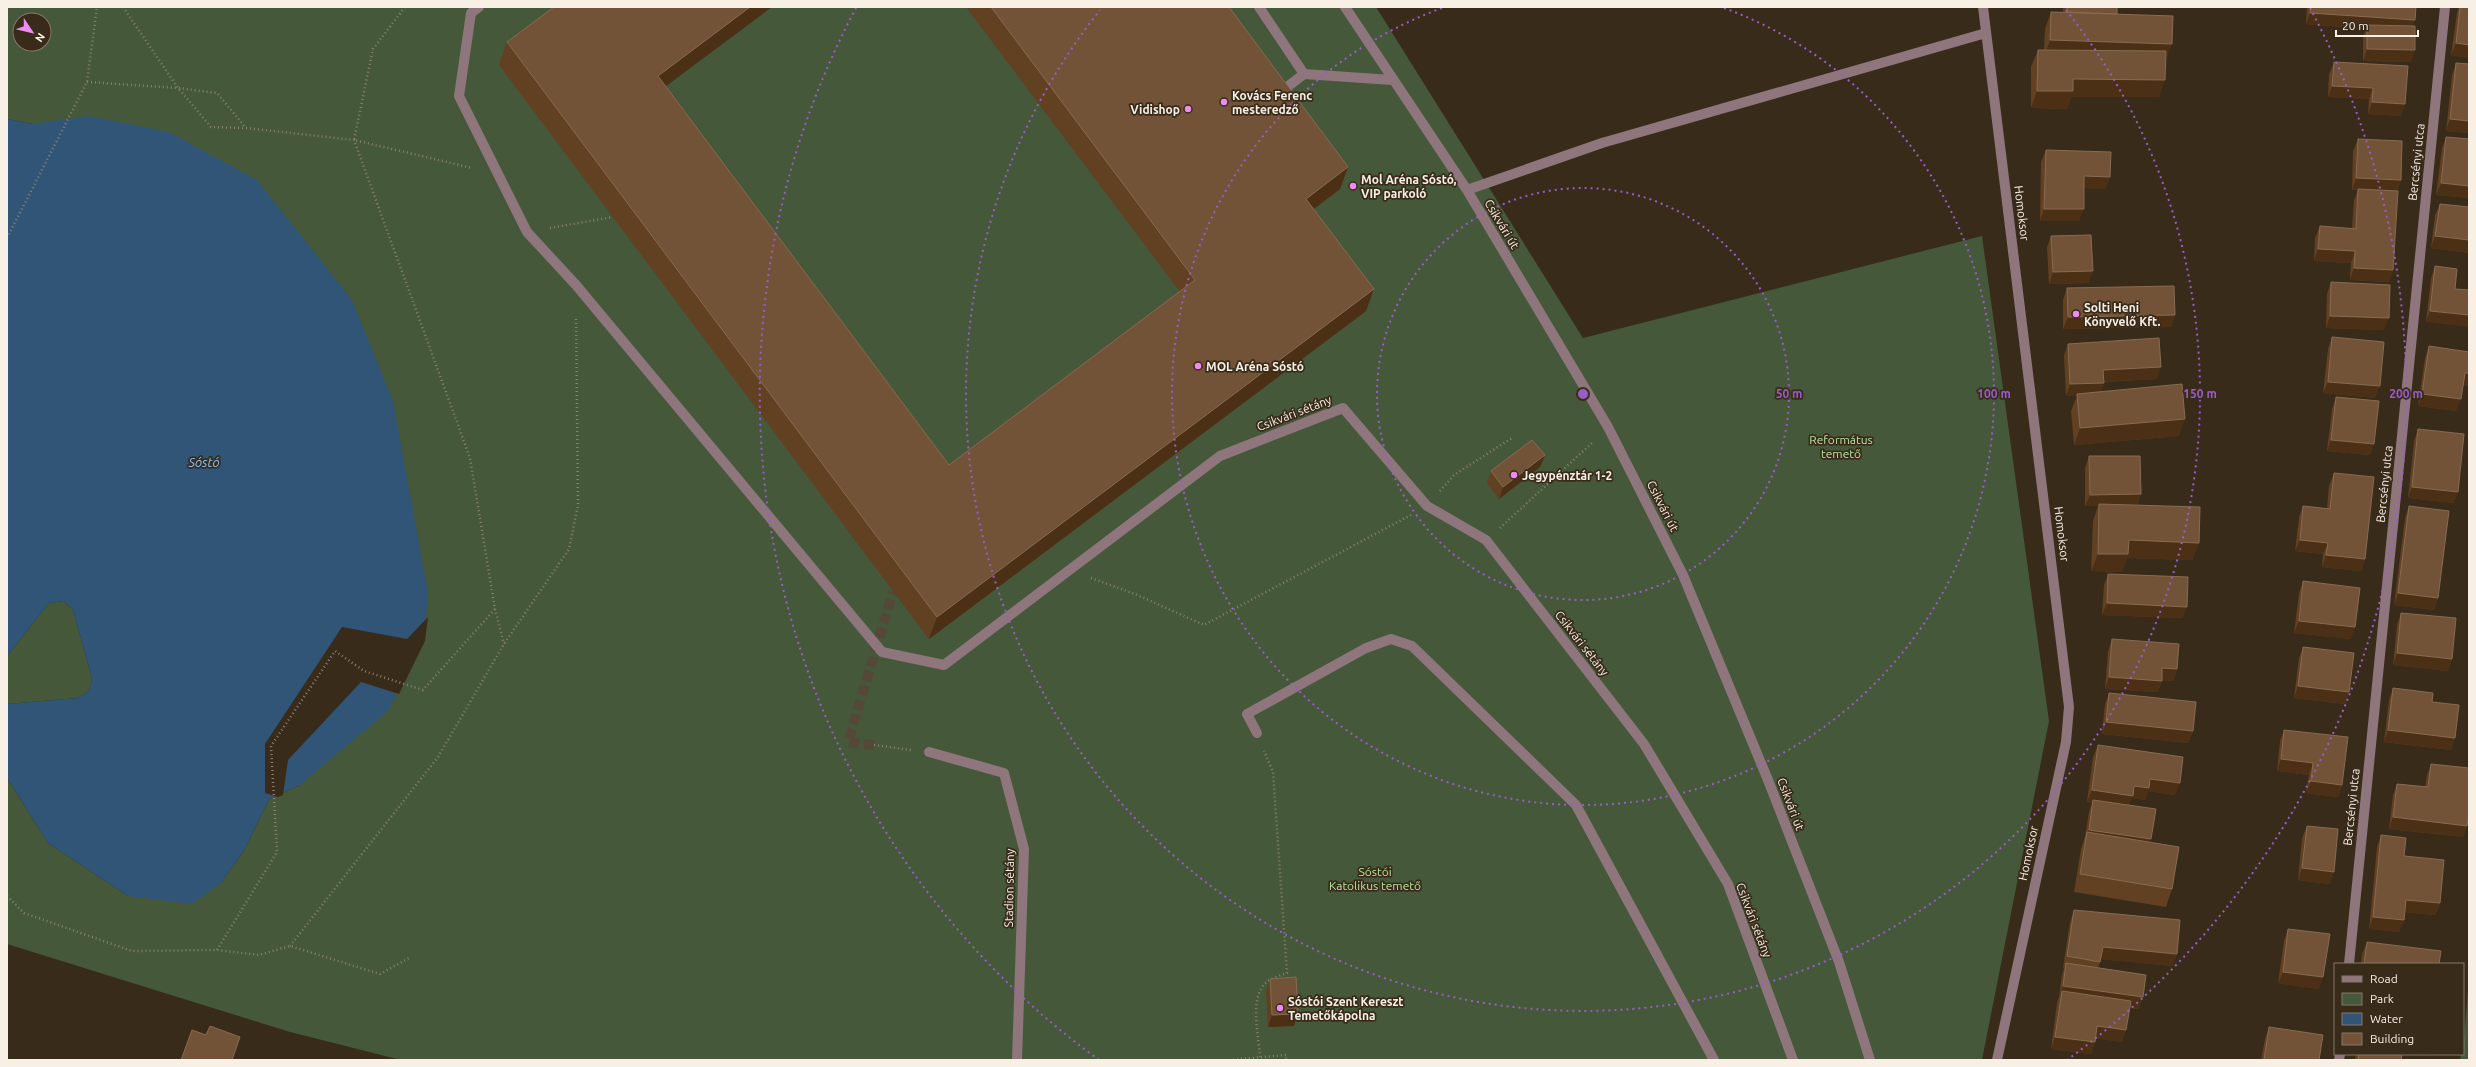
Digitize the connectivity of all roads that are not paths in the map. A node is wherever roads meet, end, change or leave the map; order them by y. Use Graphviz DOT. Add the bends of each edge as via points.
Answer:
graph roads {
  1 [pos="479,7"];
  2 [pos="1259,7"];
  3 [pos="1345,7"];
  4 [pos="1983,7"];
  5 [pos="2445,7"];
  6 [pos="1986,33"];
  7 [pos="1304,74"];
  8 [pos="1392,80"];
  9 [pos="1272,98"];
  10 [pos="1467,190"];
  11 [pos="1257,733"];
  12 [pos="929,752"];
  13 [pos="2349,963"];
  14 [pos="1017,1060"];
  15 [pos="1714,1060"];
  16 [pos="1793,1060"];
  17 [pos="1870,1060"];
  18 [pos="1997,1060"];
  1 -- 16 [label="street, Csikvári sétány" via="471,13 459,96 528,232 576,285 882,652 944,664 1220,456 1343,408 1427,506 1486,540 1644,744 1728,884"];
  2 -- 7 [label="street"];
  3 -- 8 [label="street, Csikvári út"];
  4 -- 6 [label="street, Homoksor"];
  5 -- 13 [label="street, Bercsényi utca"];
  6 -- 10 [label="street" via="1602,144"];
  6 -- 18 [label="street, Homoksor" via="2069,707 2066,742"];
  7 -- 8 [label="street"];
  7 -- 9 [label="street"];
  8 -- 10 [label="street, Csikvári út"];
  10 -- 17 [label="street, Csikvári út" via="1608,428 1683,575 1765,773 1839,962"];
  11 -- 15 [label="street" via="1247,714 1366,648 1391,639 1412,646 1576,805"];
  12 -- 14 [label="street, Stadion sétány" via="1004,773 1024,849"];
}
